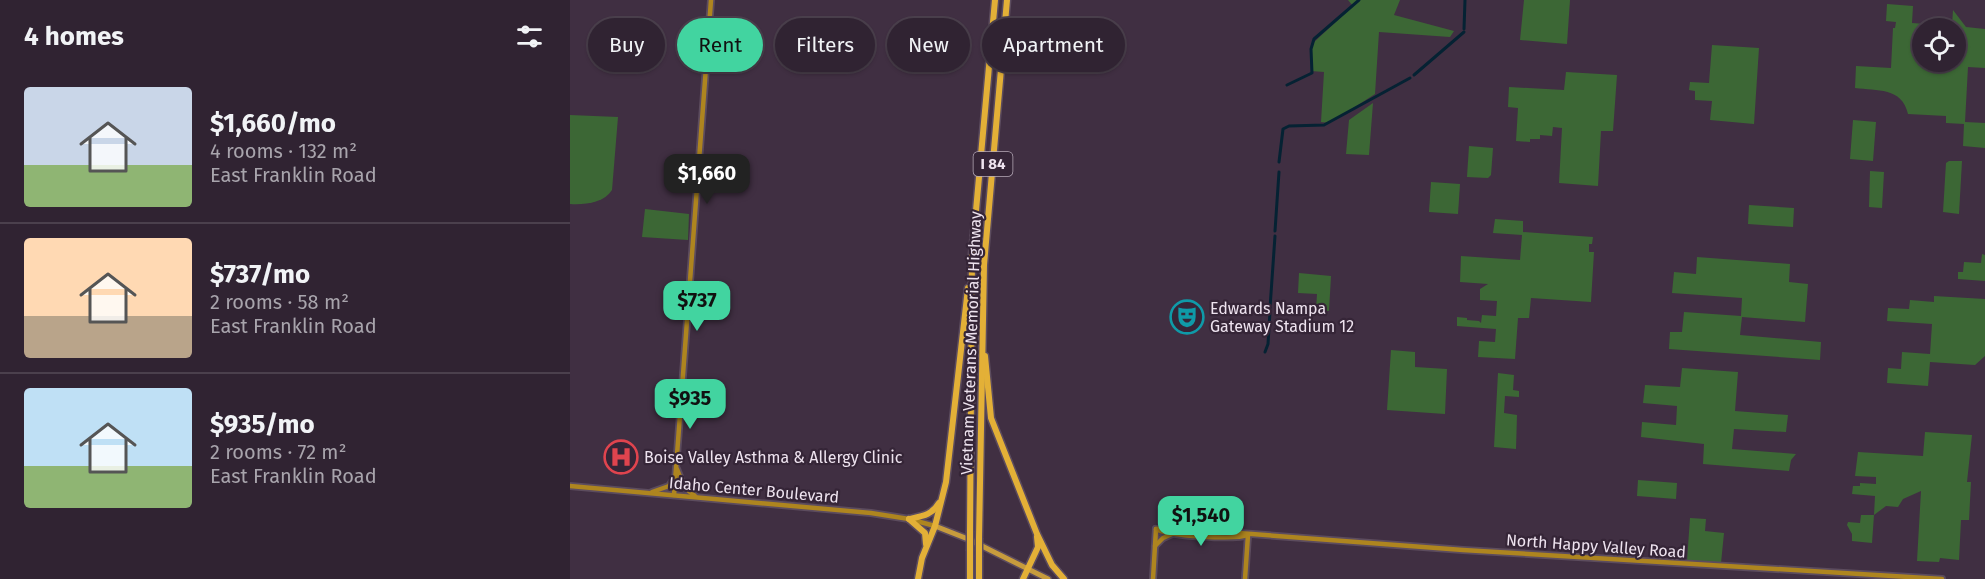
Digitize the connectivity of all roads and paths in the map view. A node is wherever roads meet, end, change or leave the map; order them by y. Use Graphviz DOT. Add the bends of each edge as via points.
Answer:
graph roads {
  1 [pos="711,0"];
  2 [pos="995,0"];
  3 [pos="1007,0"];
  4 [pos="972,255"];
  5 [pos="982,329"];
  6 [pos="676,467"];
  7 [pos="676,476"];
  8 [pos="570,486"];
  9 [pos="650,493"];
  10 [pos="674,495"];
  11 [pos="695,496"];
  12 [pos="944,497"];
  13 [pos="909,519"];
  14 [pos="935,526"];
  15 [pos="1156,529"];
  16 [pos="1174,533"];
  17 [pos="1037,534"];
  18 [pos="1248,535"];
  19 [pos="1155,546"];
  20 [pos="926,548"];
  21 [pos="1028,568"];
  22 [pos="918,579"];
  23 [pos="970,579"];
  24 [pos="980,579"];
  25 [pos="1023,579"];
  26 [pos="1048,579"];
  27 [pos="1064,579"];
  28 [pos="1153,579"];
  29 [pos="1245,579"];
  30 [pos="1942,579"];
  1 -- 6 [label="main road"];
  2 -- 4 [label="highway, Vietnam Veterans Memorial Highway / I 84"];
  3 -- 5 [label="highway, Vietnam Veterans Memorial Highway / I 84"];
  4 -- 12 [label="highway"];
  4 -- 23 [label="highway, Vietnam Veterans Memorial Highway / I 84, bridge"];
  5 -- 17 [label="highway" via="991,418"];
  5 -- 24 [label="highway, Vietnam Veterans Memorial Highway / I 84, bridge"];
  6 -- 7 [label="main road"];
  6 -- 11 [label="main road" via="684,487"];
  7 -- 9 [label="main road" via="669,486"];
  7 -- 10 [label="main road"];
  8 -- 9 [label="main road, Idaho Center Boulevard"];
  9 -- 10 [label="main road, Idaho Center Boulevard"];
  10 -- 11 [label="main road, Idaho Center Boulevard"];
  11 -- 13 [label="main road, Idaho Center Boulevard"];
  12 -- 13 [label="highway" via="930,514"];
  12 -- 14 [label="highway"];
  13 -- 14 [label="main road, Idaho Center Boulevard"];
  13 -- 20 [label="highway" via="925,533"];
  14 -- 20 [label="highway"];
  14 -- 21 [label="main road"];
  15 -- 16 [label="main road, North Happy Valley Road"];
  15 -- 18 [label="main road, North Happy Valley Road"];
  15 -- 19 [label="main road"];
  16 -- 18 [label="main road, North Happy Valley Road"];
  16 -- 19 [label="main road"];
  17 -- 21 [label="highway" via="1038,547"];
  17 -- 27 [label="highway" via="1052,565"];
  18 -- 29 [label="main road"];
  18 -- 30 [label="main road, North Happy Valley Road"];
  19 -- 28 [label="main road"];
  20 -- 22 [label="highway"];
  21 -- 25 [label="highway"];
  21 -- 26 [label="main road"];
}
